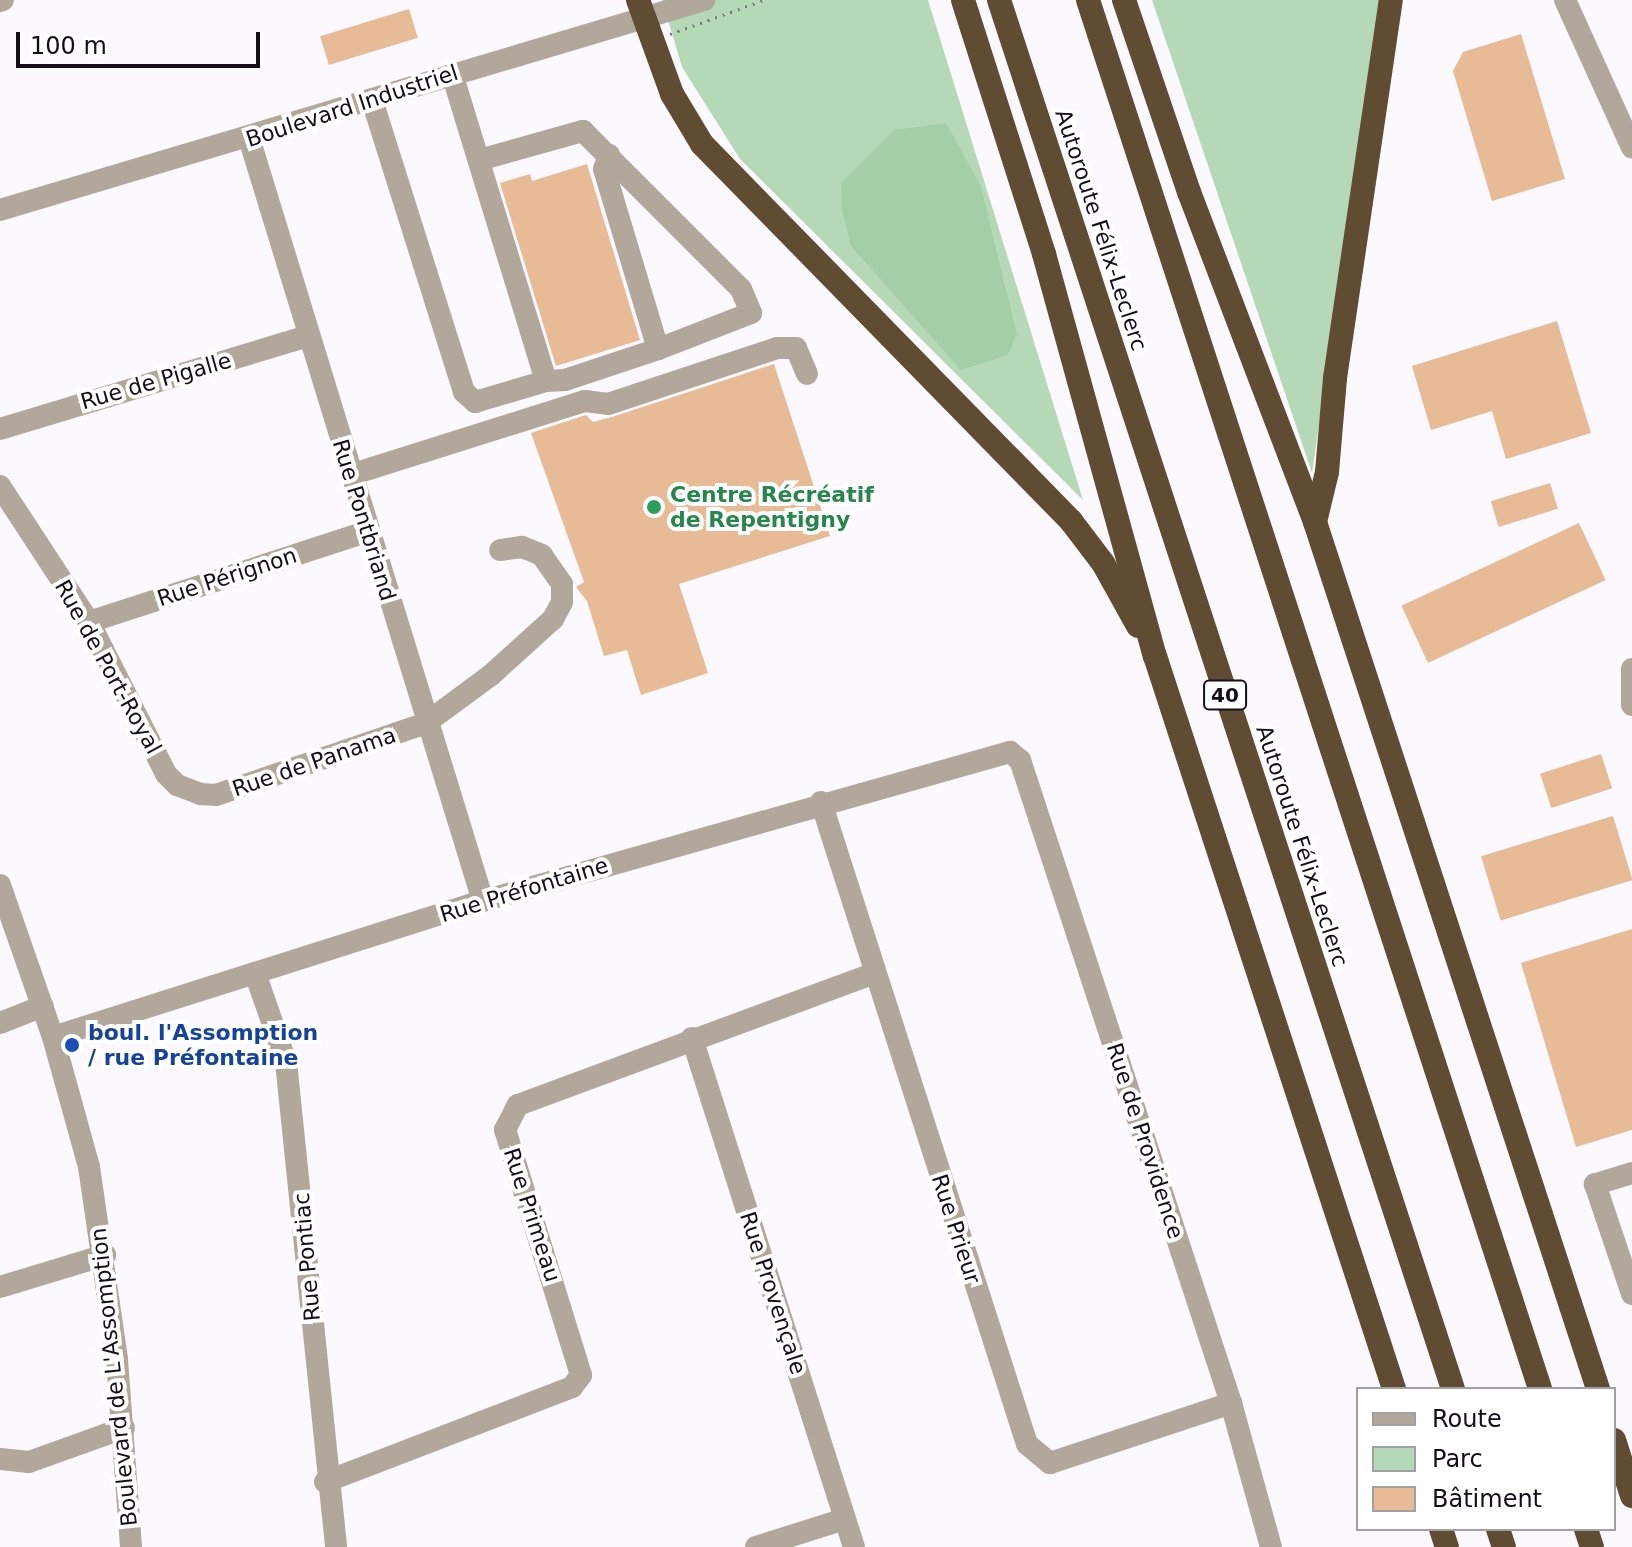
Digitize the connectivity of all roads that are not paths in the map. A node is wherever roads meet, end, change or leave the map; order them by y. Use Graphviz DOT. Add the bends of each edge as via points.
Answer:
graph roads {
  1 [pos="704,0"];
  2 [pos="963,0"];
  3 [pos="999,0"];
  4 [pos="1088,0"];
  5 [pos="1124,0"];
  6 [pos="1391,0"];
  7 [pos="1565,0"];
  8 [pos="641,9"];
  9 [pos="452,74"];
  10 [pos="372,100"];
  11 [pos="249,138"];
  12 [pos="1632,148"];
  13 [pos="609,155"];
  14 [pos="479,160"];
  15 [pos="0,210"];
  16 [pos="309,336"];
  17 [pos="658,349"];
  18 [pos="807,374"];
  19 [pos="546,381"];
  20 [pos="2,427"];
  21 [pos="350,475"];
  22 [pos="0,486"];
  23 [pos="1315,522"];
  24 [pos="366,532"];
  25 [pos="500,550"];
  26 [pos="89,622"];
  27 [pos="1155,656"];
  28 [pos="1632,669"];
  29 [pos="1632,705"];
  30 [pos="426,723"];
  31 [pos="998,752"];
  32 [pos="201,794"];
  33 [pos="821,802"];
  34 [pos="0,885"];
  35 [pos="483,901"];
  36 [pos="255,973"];
  37 [pos="872,974"];
  38 [pos="43,1006"];
  39 [pos="0,1023"];
  40 [pos="53,1037"];
  41 [pos="692,1038"];
  42 [pos="1632,1173"];
  43 [pos="105,1255"];
  44 [pos="0,1287"];
  45 [pos="1632,1294"];
  46 [pos="1393,1387"];
  47 [pos="1452,1387"];
  48 [pos="1539,1387"];
  49 [pos="1597,1387"];
  50 [pos="1231,1403"];
  51 [pos="124,1428"];
  52 [pos="1616,1446"];
  53 [pos="0,1459"];
  54 [pos="325,1482"];
  55 [pos="1632,1496"];
  56 [pos="845,1519"];
  57 [pos="131,1547"];
  58 [pos="336,1547"];
  59 [pos="756,1547"];
  60 [pos="854,1547"];
  61 [pos="1271,1547"];
  1 -- 8 [label="street, Boulevard Industriel"];
  2 -- 27 [label="highway" via="1044,254"];
  3 -- 47 [label="highway, Autoroute Félix-Leclerc / 40"];
  4 -- 48 [label="highway"];
  5 -- 23 [label="highway" via="1193,206"];
  6 -- 23 [label="highway" via="1335,378 1327,472"];
  7 -- 12 [label="street"];
  8 -- 9 [label="street, Boulevard Industriel"];
  8 -- 27 [label="highway" via="672,94 702,144 1071,521 1103,563"];
  9 -- 10 [label="street, Boulevard Industriel"];
  9 -- 14 [label="street"];
  10 -- 11 [label="street, Boulevard Industriel"];
  10 -- 19 [label="street" via="464,392 475,402"];
  11 -- 15 [label="street, Boulevard Industriel"];
  11 -- 16 [label="street, Rue Pontbriand"];
  13 -- 14 [label="street" via="577,130"];
  13 -- 17 [label="street" via="604,169"];
  13 -- 17 [label="street" via="732,279 751,313"];
  14 -- 19 [label="street"];
  16 -- 20 [label="street, Rue de Pigalle"];
  16 -- 21 [label="street, Rue Pontbriand"];
  17 -- 19 [label="street" via="565,380"];
  18 -- 21 [label="street" via="796,348 777,348 608,404 585,401"];
  21 -- 24 [label="street, Rue Pontbriand"];
  22 -- 26 [label="street, Rue de Port-Royal"];
  23 -- 49 [label="highway"];
  24 -- 26 [label="street, Rue Pérignon"];
  24 -- 30 [label="street, Rue Pontbriand"];
  25 -- 30 [label="street, Rue de Panama" via="532,548 551,564 562,584 558,613 491,675"];
  26 -- 32 [label="street, Rue de Port-Royal" via="166,774 177,785"];
  27 -- 46 [label="highway"];
  28 -- 29 [label="street"];
  30 -- 32 [label="street, Rue de Panama" via="216,795"];
  30 -- 35 [label="street, Rue Pontbriand"];
  31 -- 33 [label="street, Rue Préfontaine"];
  31 -- 50 [label="street, Rue de Providence" via="1020,760"];
  33 -- 35 [label="street, Rue Préfontaine"];
  33 -- 37 [label="street, Rue Prieur"];
  34 -- 38 [label="street, Boulevard de L'Assomption"];
  35 -- 36 [label="street, Rue Préfontaine"];
  36 -- 40 [label="street, Rue Préfontaine"];
  36 -- 54 [label="street, Rue Pontiac" via="286,1062"];
  37 -- 41 [label="street, Rue Primeau"];
  37 -- 50 [label="street, Rue Prieur" via="1033,1452 1050,1463"];
  38 -- 39 [label="street"];
  38 -- 40 [label="street, Boulevard de L'Assomption"];
  40 -- 43 [label="street, Boulevard de L'Assomption" via="89,1167"];
  41 -- 54 [label="street, Rue Primeau" via="535,1095 507,1118 505,1130 580,1365 581,1375 572,1387"];
  41 -- 56 [label="street, Rue Provençale"];
  42 -- 45 [label="street" via="1595,1184"];
  43 -- 44 [label="street"];
  43 -- 51 [label="street, Boulevard de L'Assomption"];
  50 -- 61 [label="street, Rue de Providence"];
  51 -- 53 [label="street" via="29,1462"];
  51 -- 57 [label="street, Boulevard de L'Assomption"];
  52 -- 55 [label="highway"];
  54 -- 58 [label="street, Rue Pontiac"];
  56 -- 59 [label="street"];
  56 -- 60 [label="street, Rue Provençale"];
}
